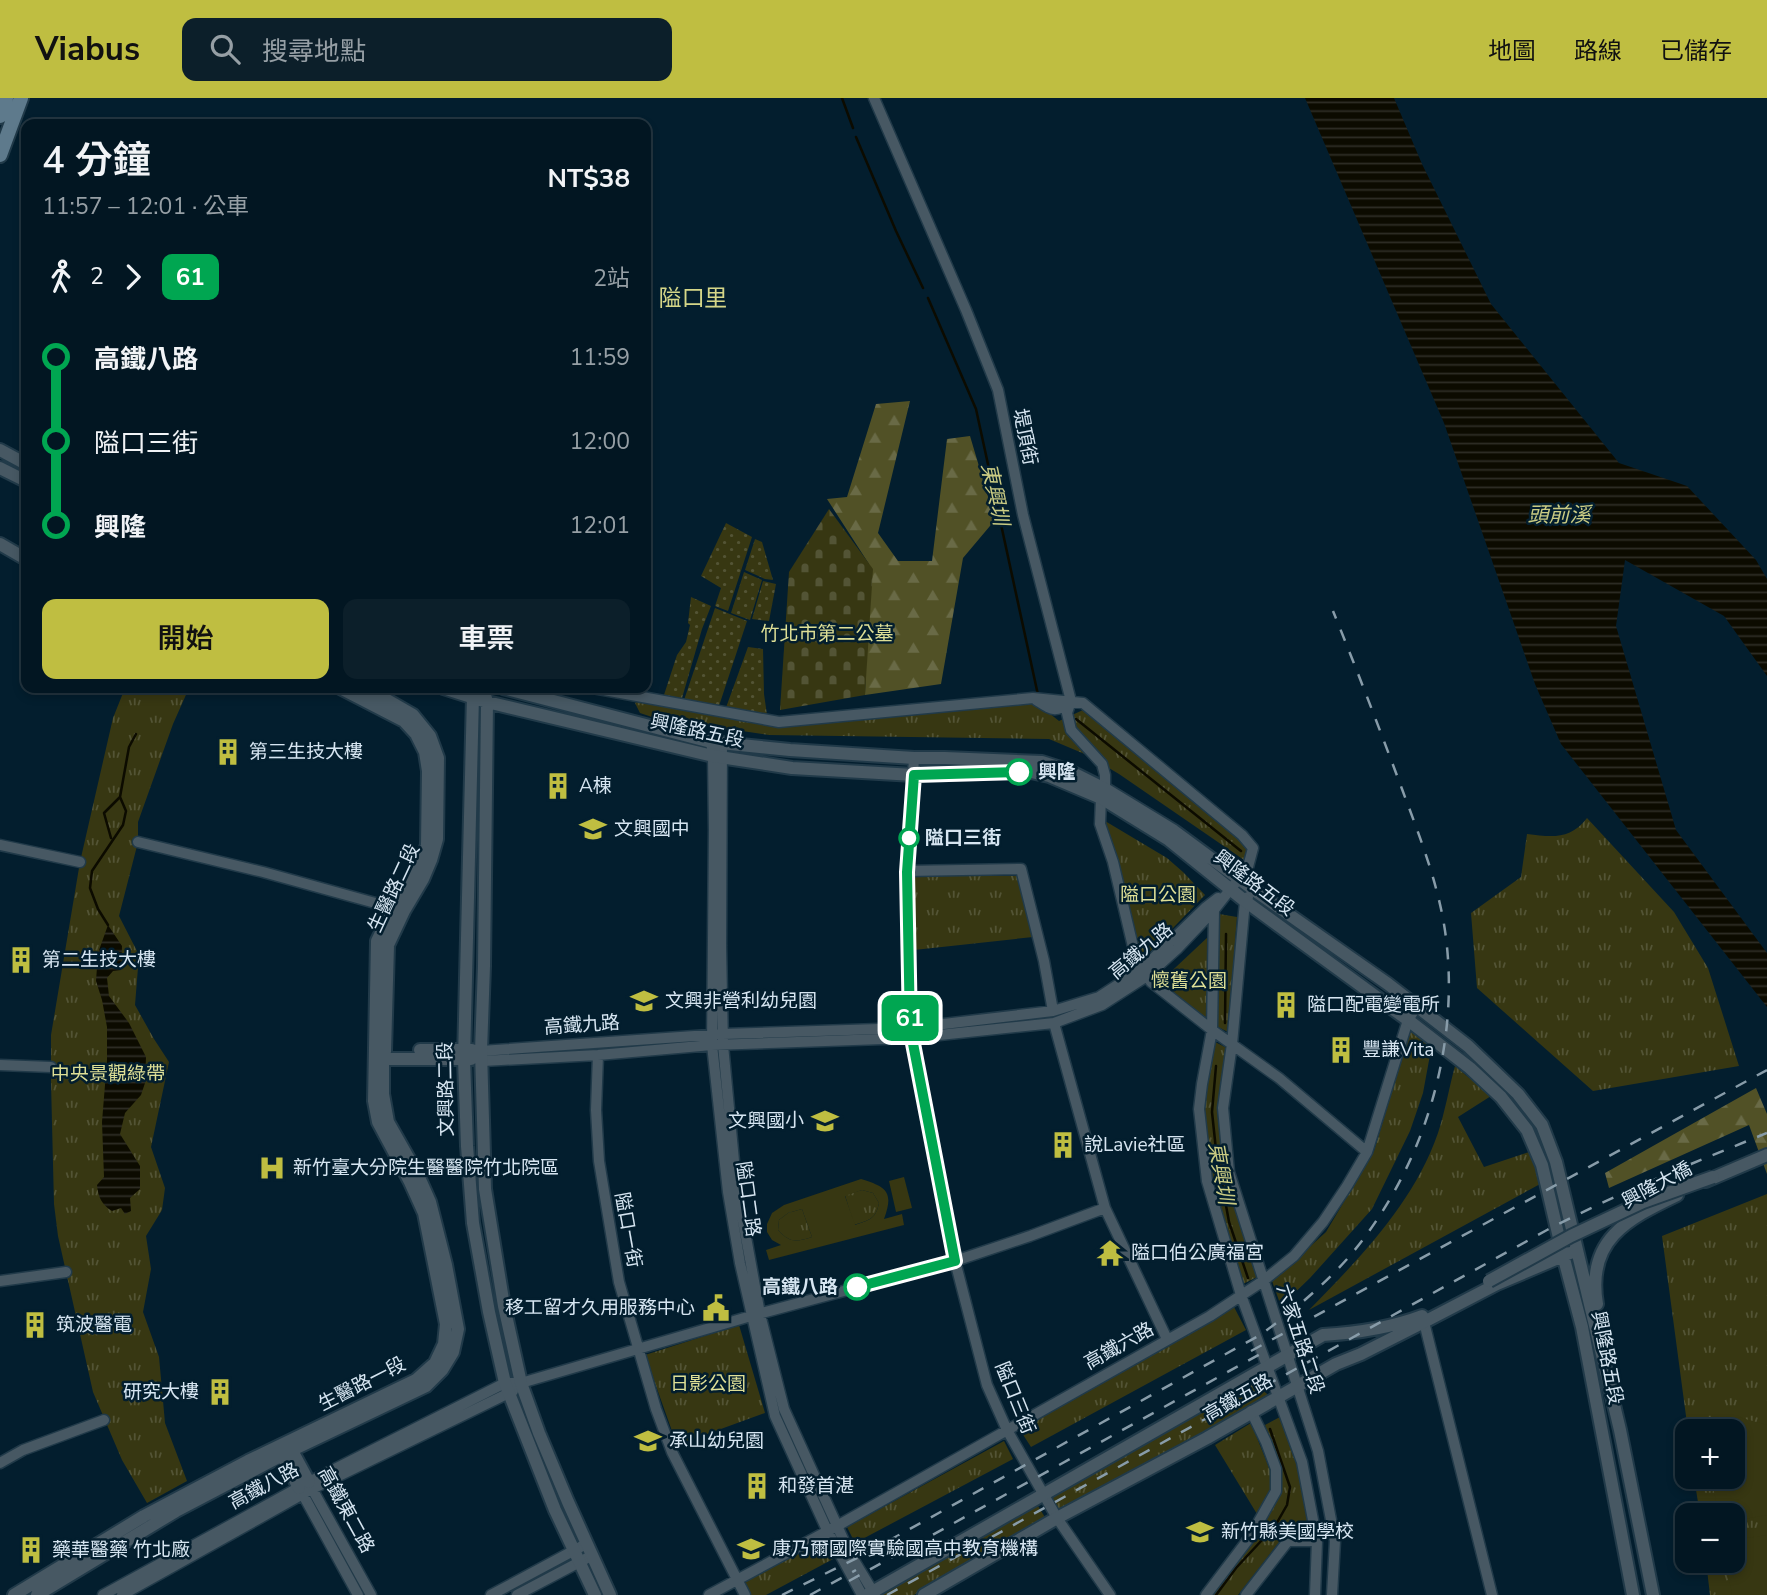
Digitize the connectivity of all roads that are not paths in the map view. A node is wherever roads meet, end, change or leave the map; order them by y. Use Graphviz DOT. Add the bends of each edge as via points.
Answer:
graph roads {
  1 [pos="21,98"];
  2 [pos="874,98"];
  3 [pos="5,107"];
  4 [pos="0,155"];
  5 [pos="0,450"];
  6 [pos="21,461"];
  7 [pos="0,468"];
  8 [pos="21,478"];
  9 [pos="0,535"];
  10 [pos="0,544"];
  11 [pos="21,547"];
  12 [pos="21,556"];
  13 [pos="350,693"];
  14 [pos="373,693"];
  15 [pos="478,693"];
  16 [pos="480,693"];
  17 [pos="523,693"];
  18 [pos="620,693"];
  19 [pos="1033,698"];
  20 [pos="1071,701"];
  21 [pos="487,702"];
  22 [pos="1051,710"];
  23 [pos="1072,730"];
  24 [pos="716,742"];
  25 [pos="717,757"];
  26 [pos="914,758"];
  27 [pos="914,775"];
  28 [pos="1103,793"];
  29 [pos="138,842"];
  30 [pos="0,845"];
  31 [pos="80,862"];
  32 [pos="907,872"];
  33 [pos="1244,872"];
  34 [pos="1230,889"];
  35 [pos="1254,890"];
  36 [pos="1245,901"];
  37 [pos="399,909"];
  38 [pos="1214,910"];
  39 [pos="1144,973"];
  40 [pos="1417,1006"];
  41 [pos="1053,1011"];
  42 [pos="1408,1020"];
  43 [pos="1054,1023"];
  44 [pos="1212,1030"];
  45 [pos="910,1033"];
  46 [pos="718,1040"];
  47 [pos="1232,1045"];
  48 [pos="379,1054"];
  49 [pos="464,1054"];
  50 [pos="598,1055"];
  51 [pos="482,1056"];
  52 [pos="0,1065"];
  53 [pos="51,1067"];
  54 [pos="1367,1153"];
  55 [pos="1767,1155"];
  56 [pos="1713,1177"];
  57 [pos="1105,1208"];
  58 [pos="1578,1250"];
  59 [pos="1563,1255"];
  60 [pos="955,1261"];
  61 [pos="66,1272"];
  62 [pos="0,1281"];
  63 [pos="1263,1281"];
  64 [pos="1241,1295"];
  65 [pos="756,1315"];
  66 [pos="1427,1318"];
  67 [pos="1167,1339"];
  68 [pos="639,1349"];
  69 [pos="1286,1355"];
  70 [pos="1266,1366"];
  71 [pos="521,1383"];
  72 [pos="1297,1386"];
  73 [pos="508,1388"];
  74 [pos="1279,1396"];
  75 [pos="1251,1411"];
  76 [pos="104,1420"];
  77 [pos="1007,1430"];
  78 [pos="285,1449"];
  79 [pos="0,1462"];
  80 [pos="305,1488"];
  81 [pos="1044,1494"];
  82 [pos="1057,1518"];
  83 [pos="832,1528"];
  84 [pos="1317,1541"];
  85 [pos="583,1553"];
  86 [pos="86,1558"];
  87 [pos="738,1578"];
  88 [pos="869,1594"];
  89 [pos="1653,1594"];
  90 [pos="14,1595"];
  91 [pos="37,1595"];
  92 [pos="104,1595"];
  93 [pos="122,1595"];
  94 [pos="358,1595"];
  95 [pos="371,1595"];
  96 [pos="491,1595"];
  97 [pos="517,1595"];
  98 [pos="595,1595"];
  99 [pos="610,1595"];
  100 [pos="709,1595"];
  101 [pos="745,1595"];
  102 [pos="924,1595"];
  103 [pos="1110,1595"];
  104 [pos="1206,1595"];
  105 [pos="1246,1595"];
  106 [pos="1315,1595"];
  107 [pos="1332,1595"];
  108 [pos="1492,1595"];
  109 [pos="1633,1595"];
  1 -- 3 [label="main road"];
  2 -- 20 [label="street, 堤頂街" via="998,390 1023,515"];
  3 -- 4 [label="main road"];
  5 -- 6 [label="street"];
  7 -- 8 [label="street"];
  9 -- 11 [label="street"];
  10 -- 12 [label="street"];
  13 -- 37 [label="street, 生醫路二段" via="404,721 425,752 427,845"];
  14 -- 37 [label="street, 生醫路二段" via="414,715 430,736 438,758 437,839 423,879"];
  15 -- 49 [label="street, 文興路二段"];
  16 -- 21 [label="street, 興隆路五段"];
  17 -- 24 [label="street, 興隆路五段"];
  18 -- 19 [label="street" via="779,722"];
  19 -- 20 [label="street"];
  19 -- 22 [label="street"];
  20 -- 22 [label="street"];
  20 -- 23 [label="street, 堤頂街" via="1067,713"];
  20 -- 33 [label="street" via="1083,702 1242,835 1253,848"];
  21 -- 25 [label="street, 興隆路五段"];
  21 -- 51 [label="street, 文興路二段"];
  22 -- 23 [label="street"];
  23 -- 28 [label="street" via="1102,764"];
  24 -- 25 [label="street, 隘口二路"];
  24 -- 26 [label="street, 興隆路五段"];
  25 -- 27 [label="street, 興隆路五段" via="792,768"];
  25 -- 46 [label="street, 隘口二路"];
  26 -- 27 [label="street, 隘口三街"];
  26 -- 28 [label="street, 興隆路五段" via="1042,762 1067,770"];
  27 -- 28 [label="street, 興隆路五段" via="1031,772"];
  27 -- 32 [label="street, 隘口三街"];
  28 -- 33 [label="street, 興隆路五段"];
  28 -- 34 [label="street, 興隆路五段"];
  28 -- 39 [label="street" via="1100,824 1135,955"];
  29 -- 37 [label="street"];
  30 -- 31 [label="street"];
  32 -- 41 [label="street" via="1021,869"];
  32 -- 45 [label="street, 隘口三街"];
  33 -- 34 [label="street"];
  33 -- 35 [label="street, 興隆路五段"];
  34 -- 36 [label="street, 興隆路五段"];
  34 -- 38 [label="street, 高鐵九路"];
  34 -- 39 [label="street, 高鐵九路" via="1205,908"];
  35 -- 36 [label="street"];
  35 -- 40 [label="street, 興隆路五段"];
  36 -- 42 [label="street, 興隆路五段"];
  36 -- 47 [label="street, 六家五路二段"];
  37 -- 48 [label="street, 生醫路二段" via="377,941"];
  38 -- 39 [label="street, 高鐵九路"];
  38 -- 44 [label="street, 六家五路二段"];
  39 -- 41 [label="street, 高鐵九路" via="1099,997"];
  39 -- 43 [label="street, 高鐵九路" via="1102,1005"];
  39 -- 44 [label="street"];
  40 -- 42 [label="street, 高鐵六路"];
  40 -- 58 [label="street, 興隆路五段" via="1501,1076 1542,1125"];
  41 -- 45 [label="street, 高鐵九路"];
  42 -- 54 [label="street, 高鐵六路"];
  42 -- 59 [label="street, 興隆路五段" via="1470,1068 1527,1130 1542,1165"];
  43 -- 45 [label="street, 高鐵九路"];
  43 -- 57 [label="street"];
  44 -- 47 [label="street"];
  44 -- 64 [label="street, 六家五路二段" via="1199,1109 1207,1181"];
  45 -- 46 [label="street, 高鐵九路"];
  45 -- 60 [label="street, 隘口三街"];
  46 -- 50 [label="street, 高鐵九路"];
  46 -- 51 [label="street, 高鐵九路"];
  46 -- 65 [label="street, 隘口二路"];
  47 -- 54 [label="street" via="1279,1078"];
  47 -- 63 [label="street, 六家五路二段" via="1223,1108 1229,1172"];
  48 -- 49 [label="street, 高鐵九路"];
  48 -- 78 [label="street, 生醫路一段" via="374,1101 378,1122 424,1213 446,1324 444,1344 435,1363 416,1380"];
  49 -- 51 [label="street, 高鐵九路"];
  49 -- 73 [label="street, 文興路二段" via="473,1223"];
  50 -- 51 [label="street, 高鐵九路"];
  50 -- 68 [label="street, 隘口一街" via="599,1161 620,1282"];
  51 -- 71 [label="street, 文興路二段" via="485,1189"];
  52 -- 53 [label="street"];
  54 -- 63 [label="street, 高鐵六路" via="1323,1222 1294,1256"];
  55 -- 56 [label="street, 興隆大橋"];
  56 -- 66 [label="street, 興隆大橋, bridge" via="1643,1202 1571,1236"];
  56 -- 89 [label="street, 興隆大橋, bridge" via="1646,1209 1619,1228 1603,1248 1597,1270 1596,1296 1642,1499"];
  57 -- 60 [label="street, 高鐵八路"];
  57 -- 67 [label="street"];
  58 -- 59 [label="street, 高鐵五路"];
  58 -- 89 [label="street, 興隆路五段"];
  59 -- 66 [label="street, 高鐵五路"];
  59 -- 109 [label="street, 興隆路五段" via="1582,1327"];
  60 -- 65 [label="street, 高鐵八路"];
  60 -- 77 [label="street, 隘口三街" via="988,1385"];
  61 -- 62 [label="street"];
  63 -- 64 [label="street, 高鐵六路"];
  63 -- 69 [label="street, 六家五路二段"];
  64 -- 67 [label="street, 高鐵六路"];
  64 -- 70 [label="street, 六家五路二段"];
  65 -- 68 [label="street, 高鐵八路"];
  65 -- 83 [label="street, 隘口二路" via="784,1409"];
  66 -- 69 [label="street, 高鐵五路" via="1323,1335"];
  66 -- 72 [label="street, 高鐵五路"];
  66 -- 108 [label="street"];
  67 -- 77 [label="street, 高鐵六路"];
  68 -- 71 [label="street, 高鐵八路"];
  68 -- 87 [label="street, 隘口一街" via="672,1452"];
  69 -- 70 [label="street, 高鐵五路"];
  69 -- 72 [label="street, 六家五路二段"];
  70 -- 74 [label="street, 六家五路二段"];
  70 -- 81 [label="street, 高鐵五路"];
  71 -- 73 [label="street, 高鐵八路"];
  71 -- 85 [label="street, 文興路二段"];
  72 -- 74 [label="street, 高鐵五路"];
  72 -- 107 [label="street, 六家五路二段" via="1318,1451 1335,1541"];
  73 -- 80 [label="street, 高鐵八路"];
  73 -- 85 [label="street, 文興路二段" via="555,1510"];
  74 -- 75 [label="street, 高鐵五路"];
  74 -- 84 [label="street, 六家五路二段" via="1302,1462"];
  75 -- 82 [label="street, 高鐵五路"];
  75 -- 104 [label="street" via="1276,1469 1276,1491 1250,1537"];
  76 -- 79 [label="street"];
  77 -- 81 [label="street, 隘口三街"];
  77 -- 83 [label="street, 高鐵六路"];
  78 -- 80 [label="street, 高鐵東二路"];
  78 -- 86 [label="street, 生醫路一段"];
  80 -- 92 [label="street, 高鐵八路"];
  80 -- 93 [label="street, 高鐵八路"];
  80 -- 94 [label="street, 高鐵東二路"];
  80 -- 95 [label="street, 高鐵東二路"];
  81 -- 82 [label="street, 隘口三街"];
  81 -- 88 [label="street, 高鐵五路"];
  82 -- 102 [label="street, 高鐵五路"];
  82 -- 103 [label="street, 隘口三街"];
  83 -- 87 [label="street, 高鐵六路"];
  83 -- 88 [label="street, 隘口二路"];
  84 -- 105 [label="street" via="1288,1541"];
  84 -- 106 [label="street, 六家五路二段"];
  85 -- 96 [label="street"];
  85 -- 97 [label="street"];
  85 -- 98 [label="street, 文興路二段"];
  85 -- 99 [label="street, 文興路二段"];
  86 -- 90 [label="street, 生醫路一段"];
  86 -- 91 [label="street, 生醫路一段"];
  87 -- 100 [label="street, 高鐵六路"];
  87 -- 101 [label="street, 隘口一街"];
}
